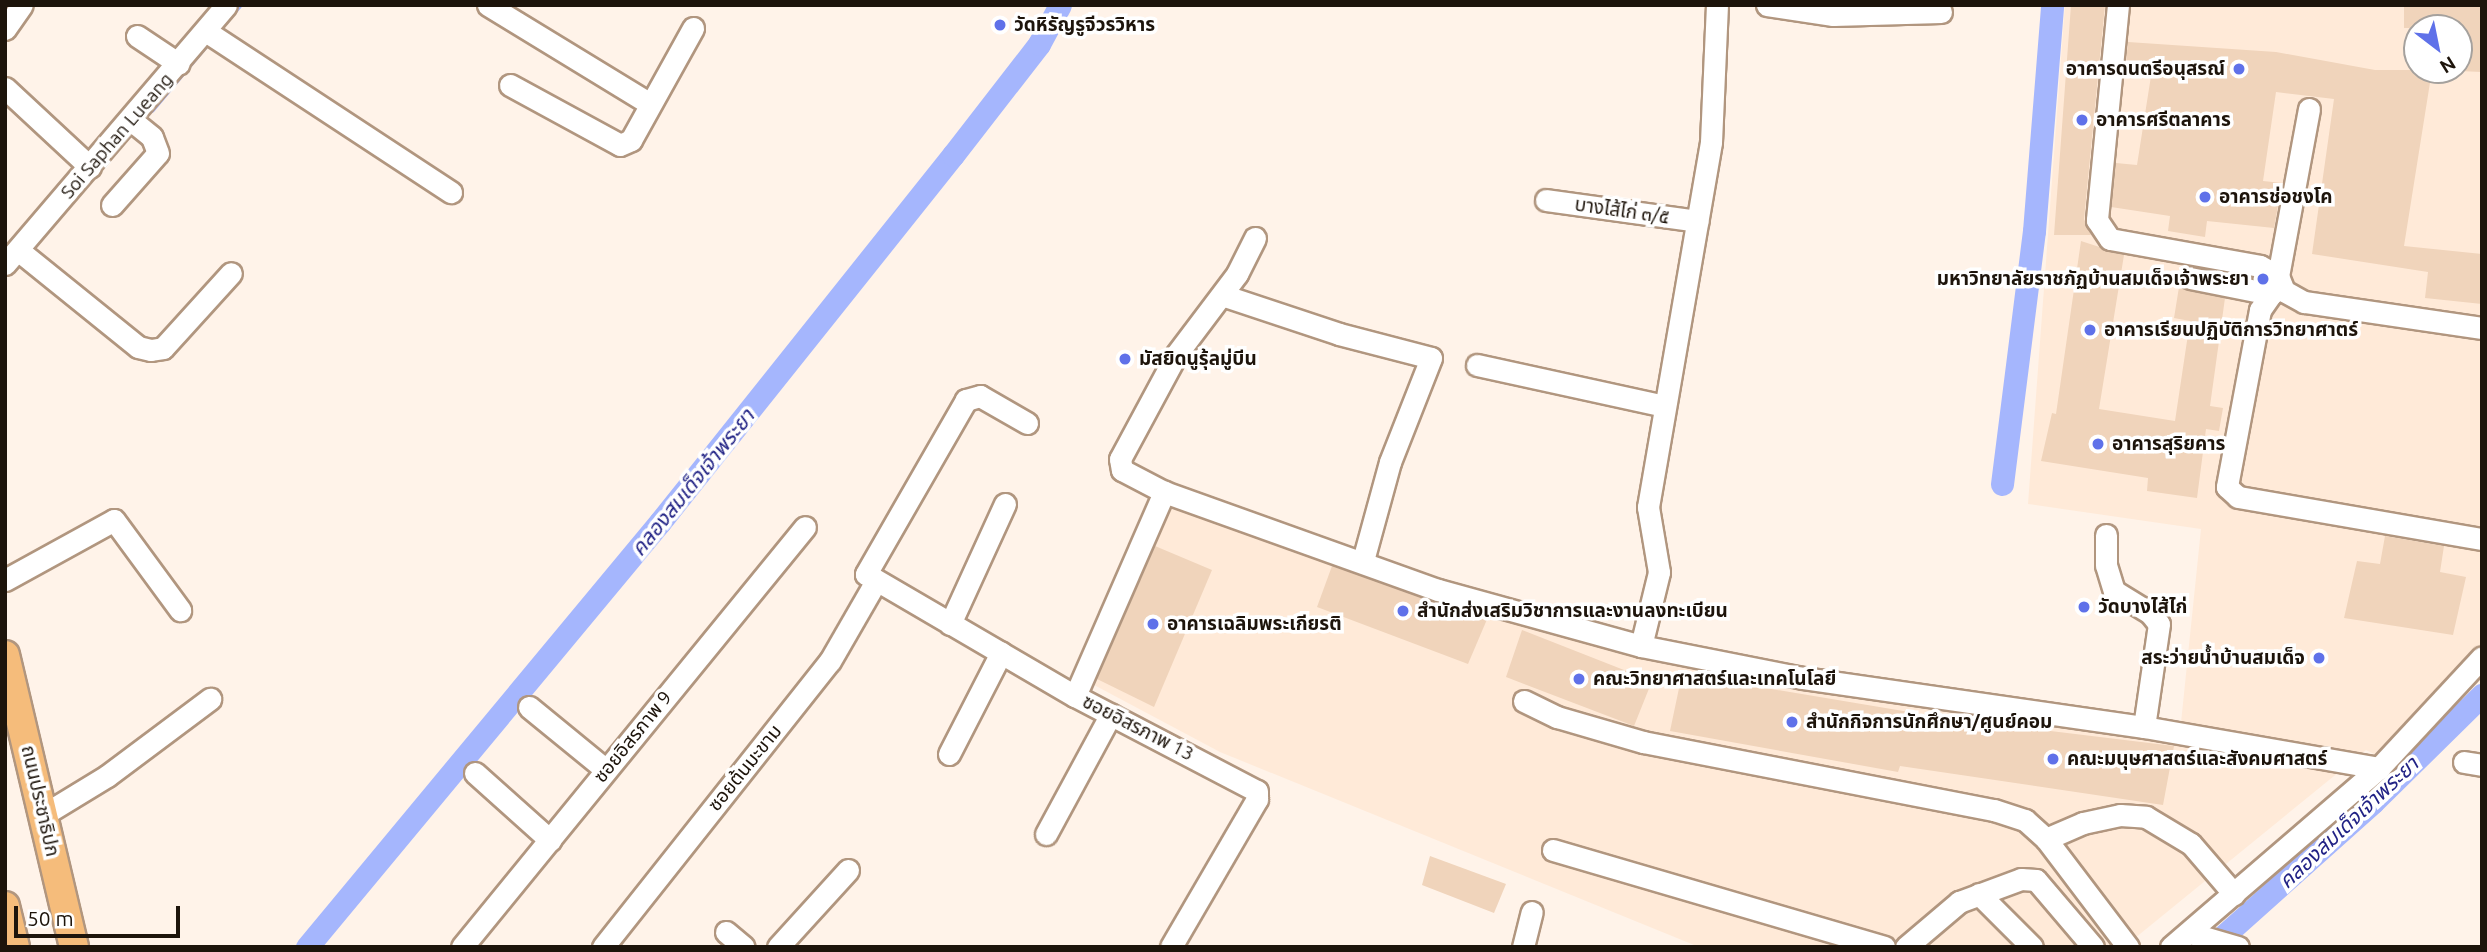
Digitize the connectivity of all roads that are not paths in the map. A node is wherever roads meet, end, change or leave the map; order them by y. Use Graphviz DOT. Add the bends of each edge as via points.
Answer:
graph roads {
  1 [pos="22,5"];
  2 [pos="488,5"];
  3 [pos="1717,5"];
  4 [pos="1767,5"];
  5 [pos="2118,5"];
  6 [pos="219,8"];
  7 [pos="1941,12"];
  8 [pos="693,28"];
  9 [pos="5,29"];
  10 [pos="207,32"];
  11 [pos="137,36"];
  12 [pos="179,64"];
  13 [pos="510,85"];
  14 [pos="5,88"];
  15 [pos="650,104"];
  16 [pos="2309,109"];
  17 [pos="131,120"];
  18 [pos="90,167"];
  19 [pos="451,192"];
  20 [pos="1546,200"];
  21 [pos="112,205"];
  22 [pos="1698,221"];
  23 [pos="1255,238"];
  24 [pos="11,257"];
  25 [pos="231,273"];
  26 [pos="2190,278"];
  27 [pos="2274,285"];
  28 [pos="1222,295"];
  29 [pos="2482,328"];
  30 [pos="1477,365"];
  31 [pos="1665,406"];
  32 [pos="1027,424"];
  33 [pos="1164,492"];
  34 [pos="1005,504"];
  35 [pos="805,527"];
  36 [pos="2106,535"];
  37 [pos="2482,539"];
  38 [pos="1363,561"];
  39 [pos="871,578"];
  40 [pos="5,580"];
  41 [pos="180,610"];
  42 [pos="950,624"];
  43 [pos="1641,646"];
  44 [pos="1001,653"];
  45 [pos="5,655"];
  46 [pos="2482,657"];
  47 [pos="1075,696"];
  48 [pos="210,699"];
  49 [pos="1524,701"];
  50 [pos="530,708"];
  51 [pos="1111,714"];
  52 [pos="2144,727"];
  53 [pos="949,754"];
  54 [pos="2379,768"];
  55 [pos="606,770"];
  56 [pos="475,773"];
  57 [pos="43,815"];
  58 [pos="1046,834"];
  59 [pos="550,839"];
  60 [pos="2050,846"];
  61 [pos="1553,850"];
  62 [pos="848,870"];
  63 [pos="2036,880"];
  64 [pos="1979,894"];
  65 [pos="2234,894"];
  66 [pos="5,906"];
  67 [pos="1532,912"];
  68 [pos="726,932"];
  69 [pos="2199,936"];
  70 [pos="1181,944"];
  71 [pos="2234,946"];
  72 [pos="15,947"];
  73 [pos="74,947"];
  74 [pos="462,947"];
  75 [pos="603,947"];
  76 [pos="744,947"];
  77 [pos="778,947"];
  78 [pos="1523,947"];
  79 [pos="1884,947"];
  80 [pos="1906,947"];
  81 [pos="2032,947"];
  82 [pos="2093,947"];
  83 [pos="2128,947"];
  84 [pos="2171,947"];
  1 -- 9 [label="street"];
  2 -- 15 [label="street"];
  3 -- 22 [label="street" via="1711,142"];
  4 -- 7 [label="street" via="1833,15"];
  5 -- 27 [label="street" via="2096,220 2102,232 2121,243 2260,266"];
  6 -- 10 [label="street, Soi Saphan Lueang"];
  8 -- 15 [label="street"];
  10 -- 12 [label="street, Soi Saphan Lueang"];
  10 -- 19 [label="street"];
  11 -- 12 [label="street"];
  12 -- 17 [label="street, Soi Saphan Lueang"];
  13 -- 15 [label="street" via="620,145 631,140"];
  14 -- 18 [label="street"];
  16 -- 27 [label="street"];
  17 -- 18 [label="street, Soi Saphan Lueang"];
  17 -- 21 [label="street" via="152,137 158,153"];
  18 -- 24 [label="street, Soi Saphan Lueang"];
  20 -- 22 [label="street, บางไส้ไก่ ๓/๕"];
  22 -- 31 [label="street"];
  23 -- 28 [label="street"];
  24 -- 25 [label="street" via="138,347 151,350 163,348"];
  26 -- 27 [label="street"];
  27 -- 29 [label="street" via="2304,302"];
  27 -- 37 [label="street" via="2260,310 2227,487 2233,494"];
  28 -- 33 [label="street" via="1175,355 1120,459 1122,470"];
  28 -- 38 [label="street" via="1339,334 1431,358 1390,462"];
  30 -- 31 [label="street"];
  31 -- 43 [label="street" via="1648,507 1658,572"];
  32 -- 39 [label="street, ซอยต้นมะขาม" via="980,396 966,400"];
  33 -- 38 [label="street"];
  33 -- 47 [label="street"];
  34 -- 42 [label="street"];
  35 -- 55 [label="street, ซอยอิสรภาพ 9"];
  36 -- 52 [label="street" via="2106,565 2114,591 2150,613 2159,624"];
  38 -- 43 [label="street" via="1438,590"];
  39 -- 42 [label="street, ซอยอิสรภาพ 13"];
  39 -- 75 [label="street, ซอยต้นมะขาม" via="830,661"];
  40 -- 41 [label="street" via="114,520"];
  42 -- 44 [label="street, ซอยอิสรภาพ 13"];
  43 -- 52 [label="street" via="1803,678"];
  44 -- 47 [label="street, ซอยอิสรภาพ 13"];
  44 -- 53 [label="street"];
  45 -- 57 [label="main road, ถนนประชาธิปก"];
  46 -- 54 [label="street"];
  47 -- 51 [label="street, ซอยอิสรภาพ 13"];
  48 -- 57 [label="street" via="107,776"];
  49 -- 60 [label="street" via="1557,717 1643,742 1994,810 2025,820"];
  50 -- 55 [label="street"];
  51 -- 58 [label="street"];
  51 -- 70 [label="street, ซอยอิสรภาพ 13" via="1257,791 1257,799"];
  52 -- 54 [label="street"];
  54 -- 65 [label="street"];
  55 -- 59 [label="street, ซอยอิสรภาพ 9"];
  56 -- 59 [label="street"];
  57 -- 73 [label="main road, ถนนประชาธิปก"];
  59 -- 74 [label="street, ซอยอิสรภาพ 9"];
  60 -- 63 [label="street"];
  60 -- 65 [label="street" via="2083,823 2120,815 2146,817 2191,844"];
  60 -- 83 [label="street"];
  61 -- 79 [label="street"];
  62 -- 77 [label="street"];
  63 -- 64 [label="street" via="2021,879"];
  63 -- 82 [label="street"];
  64 -- 80 [label="street" via="1959,902"];
  64 -- 81 [label="street"];
  65 -- 69 [label="street"];
  66 -- 72 [label="main road"];
  67 -- 78 [label="street"];
  68 -- 76 [label="street"];
  69 -- 71 [label="street"];
  69 -- 84 [label="street"];
}
